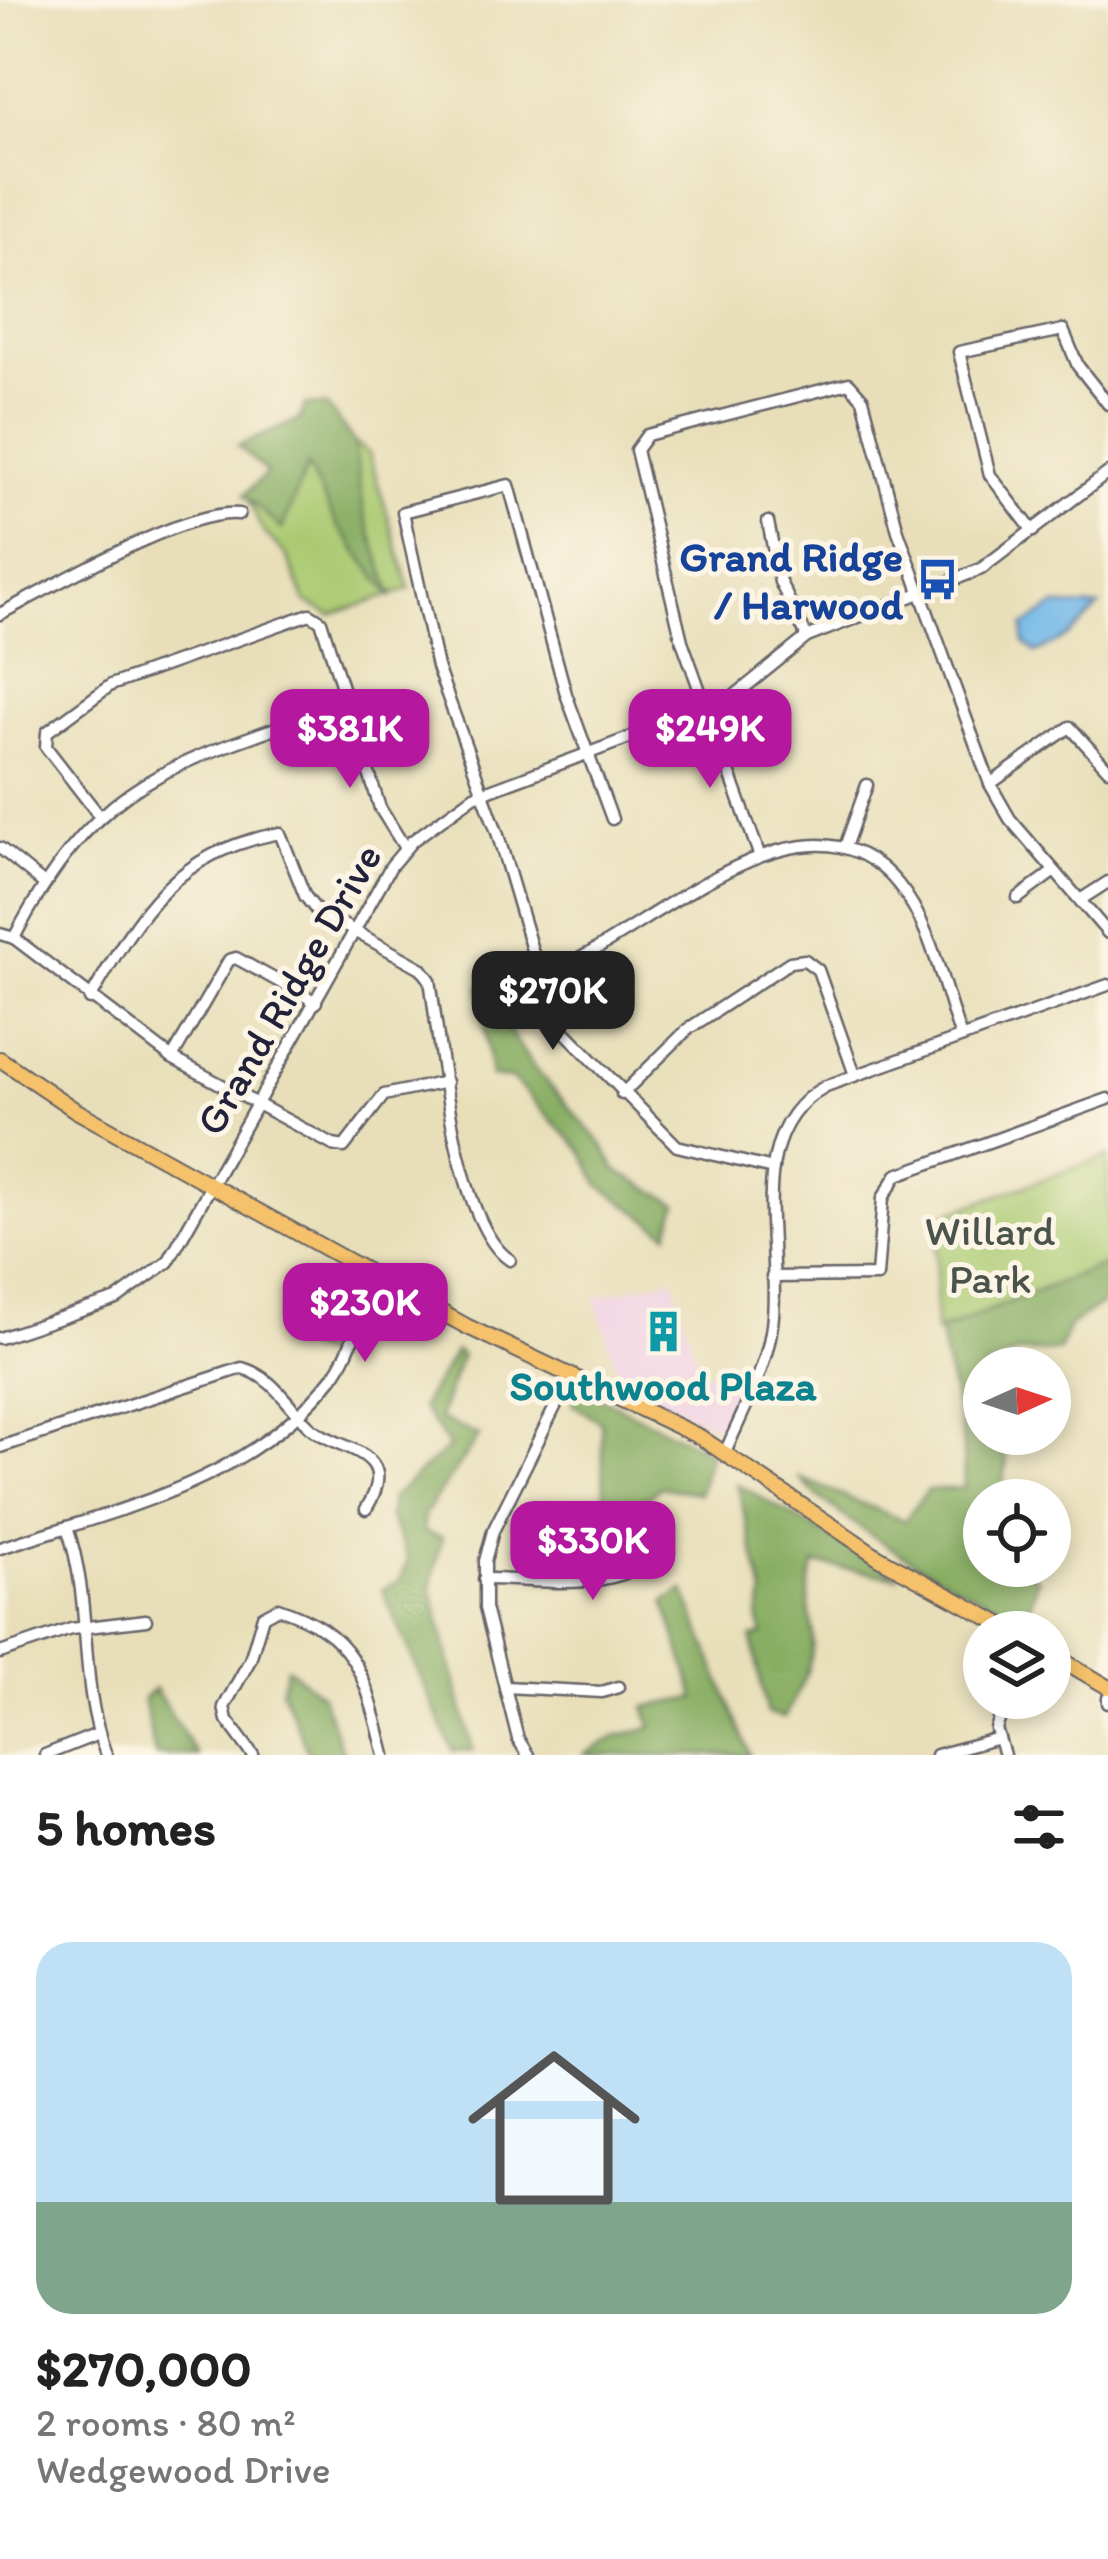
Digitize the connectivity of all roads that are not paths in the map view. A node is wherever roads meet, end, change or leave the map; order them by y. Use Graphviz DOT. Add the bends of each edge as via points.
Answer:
graph roads {
  1 [pos="1108,404"];
  2 [pos="1108,473"];
  3 [pos="239,514"];
  4 [pos="767,521"];
  5 [pos="1033,530"];
  6 [pos="922,594"];
  7 [pos="0,614"];
  8 [pos="807,637"];
  9 [pos="346,703"];
  10 [pos="706,711"];
  11 [pos="587,754"];
  12 [pos="1108,769"];
  13 [pos="990,784"];
  14 [pos="867,785"];
  15 [pos="483,793"];
  16 [pos="98,814"];
  17 [pos="612,819"];
  18 [pos="845,847"];
  19 [pos="0,848"];
  20 [pos="405,848"];
  21 [pos="759,854"];
  22 [pos="1053,872"];
  23 [pos="1108,882"];
  24 [pos="43,883"];
  25 [pos="1018,898"];
  26 [pos="1080,900"];
  27 [pos="355,931"];
  28 [pos="1108,933"];
  29 [pos="0,934"];
  30 [pos="14,938"];
  31 [pos="540,977"];
  32 [pos="1108,985"];
  33 [pos="90,999"];
  34 [pos="316,1002"];
  35 [pos="961,1037"];
  36 [pos="172,1058"];
  37 [pos="0,1059"];
  38 [pos="855,1075"];
  39 [pos="446,1082"];
  40 [pos="622,1094"];
  41 [pos="1108,1099"];
  42 [pos="258,1106"];
  43 [pos="773,1169"];
  44 [pos="213,1185"];
  45 [pos="510,1260"];
  46 [pos="377,1276"];
  47 [pos="772,1277"];
  48 [pos="0,1338"];
  49 [pos="569,1378"];
  50 [pos="297,1412"];
  51 [pos="0,1447"];
  52 [pos="724,1453"];
  53 [pos="366,1509"];
  54 [pos="67,1527"];
  55 [pos="669,1543"];
  56 [pos="0,1548"];
  57 [pos="484,1579"];
  58 [pos="977,1611"];
  59 [pos="146,1620"];
  60 [pos="86,1626"];
  61 [pos="0,1653"];
  62 [pos="1071,1665"];
  63 [pos="505,1687"];
  64 [pos="618,1687"];
  65 [pos="1108,1687"];
  66 [pos="1003,1719"];
  67 [pos="98,1734"];
  68 [pos="999,1738"];
  69 [pos="524,1754"];
  70 [pos="45,1755"];
  71 [pos="106,1755"];
  72 [pos="253,1755"];
  73 [pos="385,1755"];
  74 [pos="936,1755"];
  75 [pos="1004,1755"];
  1 -- 5 [label="street" via="1078,366 1064,330 959,352 990,475"];
  2 -- 5 [label="street, Grand Ridge Drive"];
  3 -- 7 [label="street" via="211,516 102,560"];
  4 -- 8 [label="street" via="780,583"];
  5 -- 6 [label="street, Grand Ridge Drive" via="981,569"];
  6 -- 8 [label="street, Grand Ridge Drive"];
  6 -- 10 [label="street" via="856,386 647,434 636,449"];
  6 -- 13 [label="street"];
  8 -- 10 [label="street, Grand Ridge Drive" via="740,695"];
  9 -- 16 [label="street" via="160,772"];
  9 -- 16 [label="street" via="321,621 310,614 111,685 56,723 44,741"];
  9 -- 20 [label="street" via="380,808"];
  10 -- 11 [label="street, Grand Ridge Drive"];
  10 -- 21 [label="street"];
  11 -- 15 [label="street, Grand Ridge Drive"];
  11 -- 15 [label="street" via="509,484 415,506 403,512 403,525 437,667"];
  11 -- 17 [label="street"];
  12 -- 13 [label="street" via="1070,727"];
  13 -- 22 [label="street"];
  14 -- 18 [label="street"];
  15 -- 20 [label="street, Grand Ridge Drive"];
  15 -- 31 [label="street"];
  16 -- 24 [label="street"];
  18 -- 21 [label="street" via="800,844"];
  18 -- 35 [label="street" via="880,866 912,905"];
  19 -- 24 [label="street"];
  20 -- 27 [label="street, Grand Ridge Drive"];
  21 -- 31 [label="street"];
  22 -- 25 [label="street"];
  22 -- 26 [label="street"];
  23 -- 26 [label="street"];
  24 -- 30 [label="street"];
  26 -- 28 [label="street"];
  27 -- 33 [label="street" via="316,910 287,841 268,836 176,874 151,899"];
  27 -- 34 [label="street, Grand Ridge Drive"];
  27 -- 39 [label="street" via="426,973"];
  29 -- 30 [label="street"];
  30 -- 33 [label="street"];
  31 -- 40 [label="street" via="564,1030"];
  32 -- 35 [label="street"];
  33 -- 36 [label="street"];
  34 -- 36 [label="street" via="229,960"];
  34 -- 42 [label="street, Grand Ridge Drive"];
  35 -- 38 [label="street"];
  36 -- 42 [label="street"];
  37 -- 44 [label="main road"];
  38 -- 40 [label="street" via="818,970 805,960 688,1029"];
  38 -- 43 [label="street" via="812,1093 788,1115"];
  39 -- 42 [label="street" via="384,1095 344,1147"];
  39 -- 45 [label="street" via="483,1227"];
  40 -- 43 [label="street" via="677,1146"];
  41 -- 47 [label="street" via="897,1175 883,1198 877,1276"];
  42 -- 44 [label="street, Grand Ridge Drive"];
  43 -- 47 [label="street"];
  44 -- 46 [label="main road"];
  44 -- 48 [label="street, Grand Ridge Drive" via="168,1262 143,1285"];
  46 -- 49 [label="main road"];
  46 -- 50 [label="street" via="335,1374"];
  47 -- 52 [label="street" via="769,1345"];
  49 -- 52 [label="main road"];
  49 -- 57 [label="street" via="493,1531"];
  50 -- 51 [label="street" via="266,1379 231,1368"];
  50 -- 53 [label="street" via="315,1432 369,1460 376,1483"];
  50 -- 54 [label="street" via="217,1475"];
  52 -- 58 [label="main road" via="880,1558"];
  54 -- 56 [label="street"];
  54 -- 60 [label="street" via="82,1572"];
  55 -- 57 [label="street" via="621,1578"];
  57 -- 63 [label="street"];
  59 -- 60 [label="street"];
  60 -- 61 [label="street"];
  60 -- 67 [label="street" via="87,1690"];
  62 -- 65 [label="main road"];
  63 -- 64 [label="street"];
  63 -- 69 [label="street"];
  66 -- 68 [label="street"];
  67 -- 70 [label="street"];
  67 -- 71 [label="street"];
  68 -- 74 [label="street"];
  68 -- 75 [label="street"];
  72 -- 73 [label="street" via="224,1706 263,1616 278,1608 320,1623 356,1660"];
}
